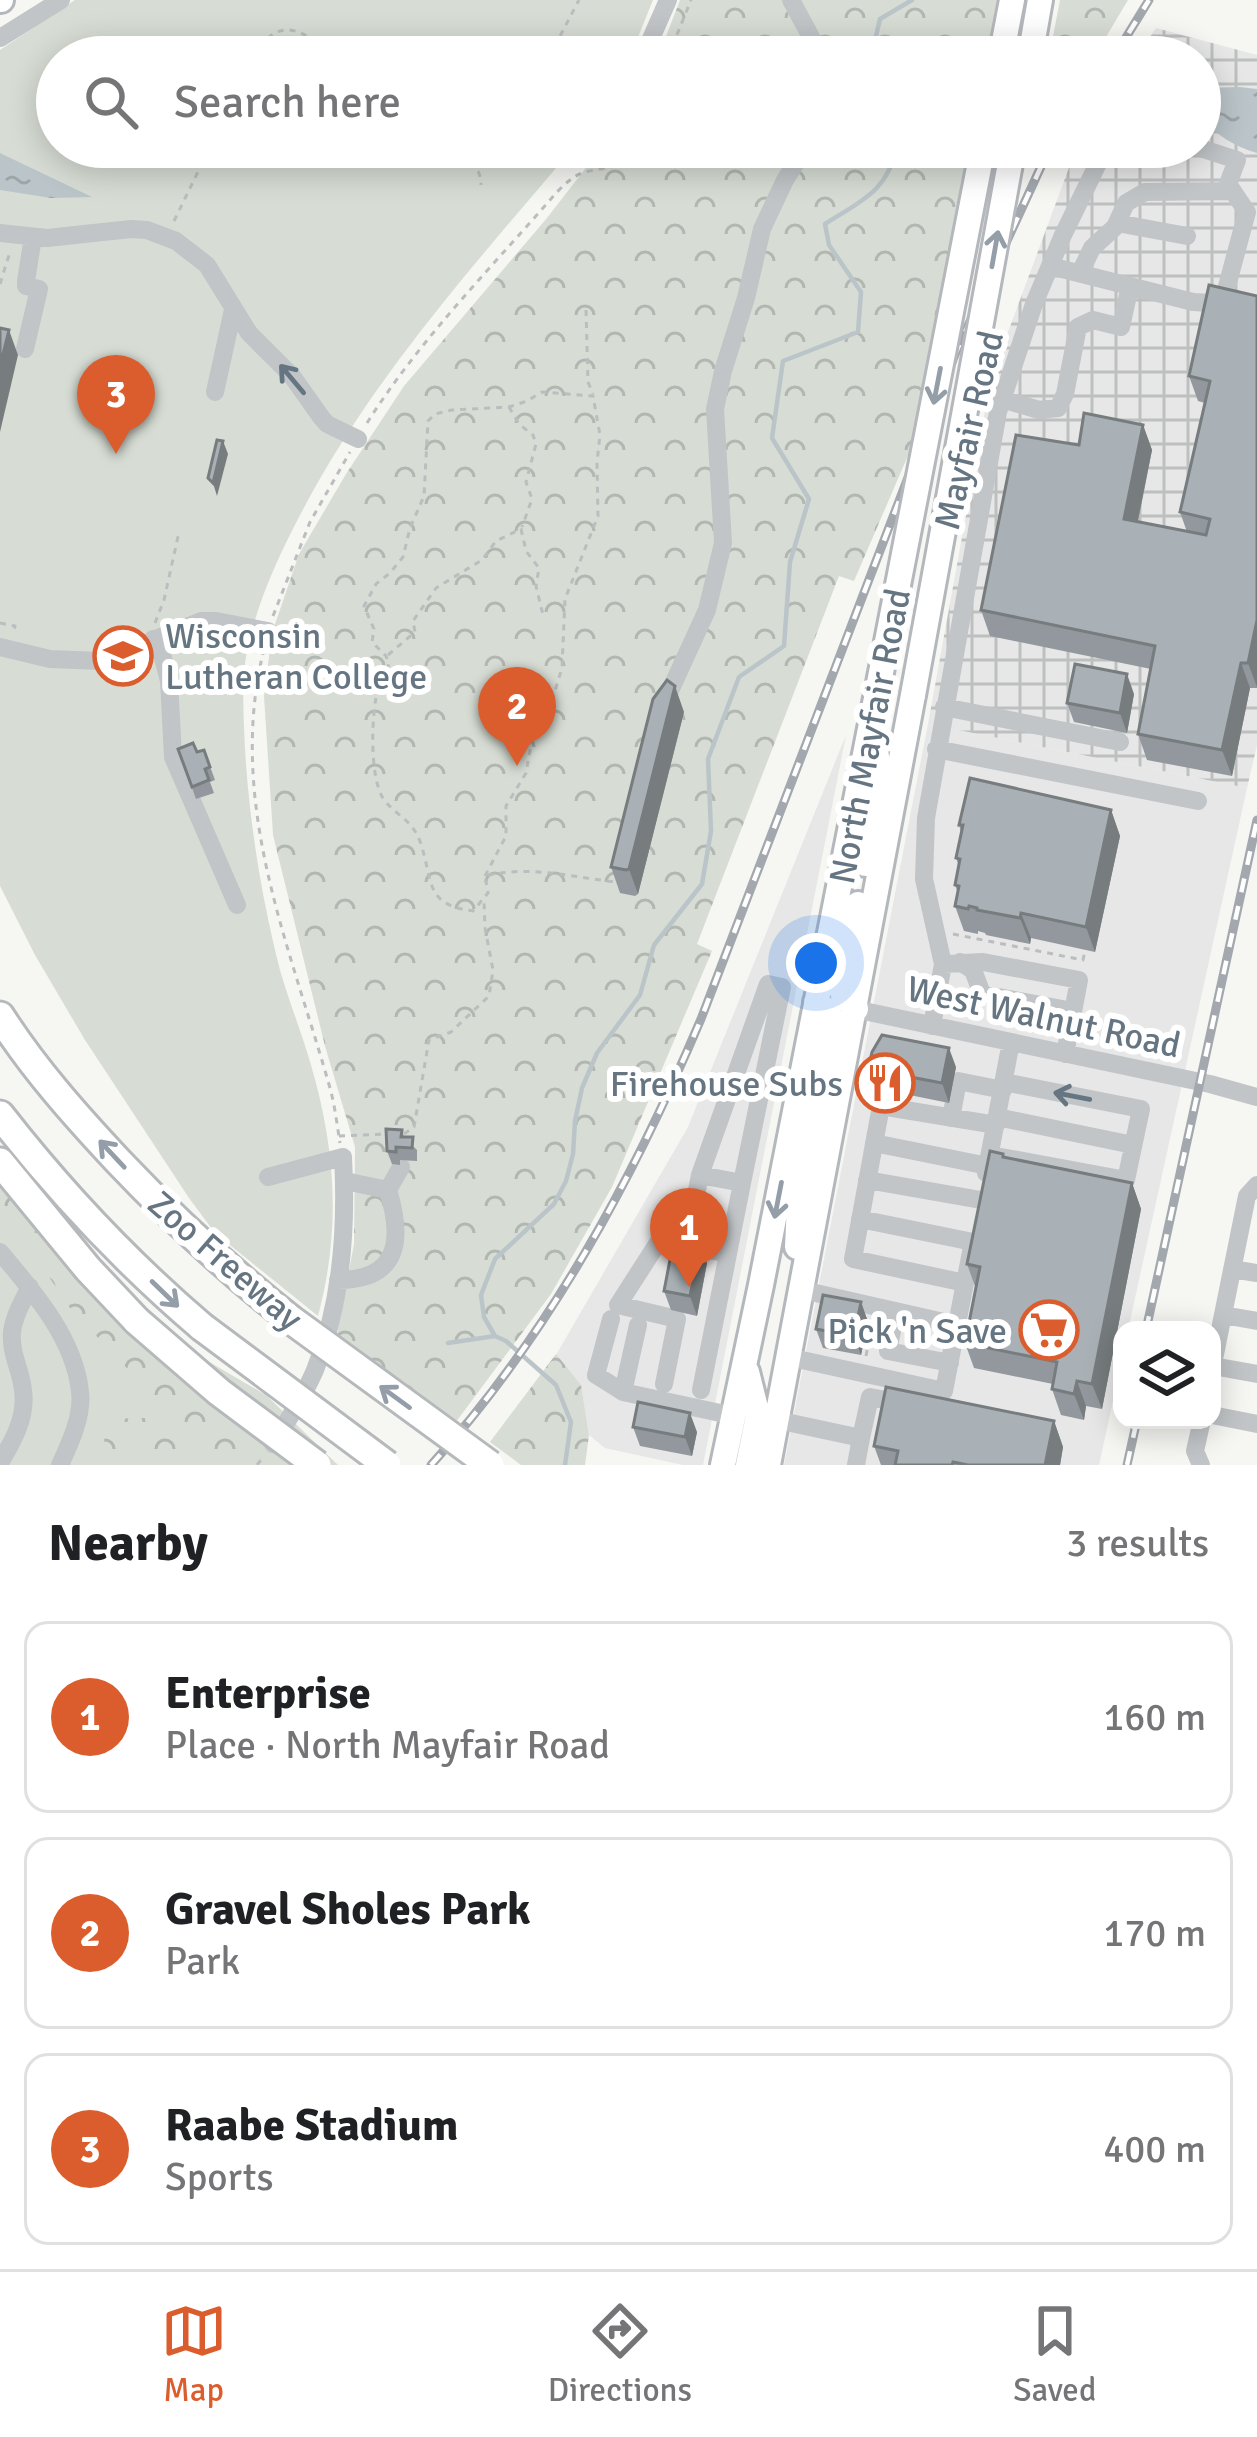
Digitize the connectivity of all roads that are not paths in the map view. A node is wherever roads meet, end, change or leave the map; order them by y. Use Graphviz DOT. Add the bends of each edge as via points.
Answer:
graph roads {
  1 [pos="61,0"];
  2 [pos="668,0"];
  3 [pos="791,0"];
  4 [pos="1012,0"];
  5 [pos="1040,0"];
  6 [pos="652,36"];
  7 [pos="810,36"];
  8 [pos="1004,36"];
  9 [pos="1034,36"];
  10 [pos="0,38"];
  11 [pos="1221,155"];
  12 [pos="793,168"];
  13 [pos="979,168"];
  14 [pos="1009,168"];
  15 [pos="1096,168"];
  16 [pos="1233,191"];
  17 [pos="1117,223"];
  18 [pos="0,233"];
  19 [pos="1187,236"];
  20 [pos="32,243"];
  21 [pos="1050,266"];
  22 [pos="1080,273"];
  23 [pos="1130,286"];
  24 [pos="233,310"];
  25 [pos="25,349"];
  26 [pos="215,392"];
  27 [pos="1002,399"];
  28 [pos="358,439"];
  29 [pos="268,631"];
  30 [pos="153,639"];
  31 [pos="7,643"];
  32 [pos="878,693"];
  33 [pos="944,707"];
  34 [pos="657,718"];
  35 [pos="1120,742"];
  36 [pos="937,749"];
  37 [pos="1198,801"];
  38 [pos="237,905"];
  39 [pos="951,963"];
  40 [pos="816,1002"];
  41 [pos="856,1009"];
  42 [pos="1073,1012"];
  43 [pos="0,1016"];
  44 [pos="932,1026"];
  45 [pos="1011,1042"];
  46 [pos="1065,1054"];
  47 [pos="1003,1086"];
  48 [pos="760,1093"];
  49 [pos="1257,1097"];
  50 [pos="797,1100"];
  51 [pos="0,1115"];
  52 [pos="951,1118"];
  53 [pos="996,1121"];
  54 [pos="874,1143"];
  55 [pos="1133,1145"];
  56 [pos="989,1160"];
  57 [pos="0,1162"];
  58 [pos="401,1167"];
  59 [pos="700,1175"];
  60 [pos="268,1177"];
  61 [pos="344,1180"];
  62 [pos="867,1180"];
  63 [pos="742,1183"];
  64 [pos="1257,1185"];
  65 [pos="388,1190"];
  66 [pos="981,1200"];
  67 [pos="860,1219"];
  68 [pos="973,1242"];
  69 [pos="686,1245"];
  70 [pos="0,1252"];
  71 [pos="728,1254"];
  72 [pos="1232,1269"];
  73 [pos="1257,1273"];
  74 [pos="724,1275"];
  75 [pos="338,1280"];
  76 [pos="965,1283"];
  77 [pos="761,1285"];
  78 [pos="30,1287"];
  79 [pos="799,1294"];
  80 [pos="896,1311"];
  81 [pos="1223,1315"];
  82 [pos="611,1319"];
  83 [pos="1257,1321"];
  84 [pos="1221,1324"];
  85 [pos="638,1325"];
  86 [pos="957,1325"];
  87 [pos="788,1358"];
  88 [pos="950,1363"];
  89 [pos="745,1364"];
  90 [pos="1221,1368"];
  91 [pos="1257,1374"];
  92 [pos="664,1384"];
  93 [pos="701,1390"];
  94 [pos="622,1392"];
  95 [pos="916,1406"];
  96 [pos="734,1415"];
  97 [pos="1221,1417"];
  98 [pos="776,1420"];
  99 [pos="1257,1424"];
  100 [pos="1200,1429"];
  101 [pos="861,1438"];
  102 [pos="273,1445"];
  103 [pos="0,1463"];
  104 [pos="60,1465"];
  105 [pos="317,1465"];
  106 [pos="387,1465"];
  107 [pos="490,1465"];
  108 [pos="723,1465"];
  109 [pos="748,1465"];
  110 [pos="768,1465"];
  111 [pos="856,1465"];
  112 [pos="1201,1465"];
  1 -- 10 [label="street"];
  2 -- 6 [label="street"];
  3 -- 7 [label="street"];
  4 -- 8 [label="main road"];
  5 -- 9 [label="main road"];
  11 -- 16 [label="street" via="1238,160 1228,184"];
  12 -- 34 [label="street" via="762,230 715,409 720,560 707,610"];
  13 -- 32 [label="main road, North Mayfair Road, one-way, bridge"];
  41 -- 14 [label="main road, North Mayfair Road, one-way, bridge"];
  15 -- 21 [label="street, Mayfair Road"];
  16 -- 17 [label="street" via="1145,192 1126,202"];
  16 -- 23 [label="street" via="1247,212 1226,290 1211,303"];
  17 -- 19 [label="street"];
  17 -- 22 [label="street"];
  18 -- 20 [label="street"];
  20 -- 24 [label="street" via="131,229 165,236 207,265"];
  20 -- 25 [label="street" via="26,286 39,289"];
  21 -- 22 [label="street"];
  21 -- 27 [label="street, Mayfair Road"];
  22 -- 23 [label="street"];
  23 -- 27 [label="street" via="1121,327 1093,320 1078,327 1058,409"];
  24 -- 26 [label="street"];
  28 -- 24 [label="street, one-way" via="321,418"];
  27 -- 33 [label="street, Mayfair Road"];
  29 -- 30 [label="street" via="201,621"];
  30 -- 31 [label="street" via="100,661 50,659"];
  30 -- 38 [label="street" via="169,681 173,757"];
  32 -- 40 [label="main road, North Mayfair Road"];
  32 -- 41 [label="main road" via="874,810 842,985"];
  33 -- 35 [label="street"];
  33 -- 36 [label="street, Mayfair Road"];
  36 -- 37 [label="street"];
  36 -- 39 [label="street, Mayfair Road" via="923,858 927,900"];
  39 -- 42 [label="street" via="973,970 982,994"];
  39 -- 42 [label="street" via="1079,980"];
  39 -- 44 [label="street, Mayfair Road"];
  40 -- 41 [label="street, West Walnut Road"];
  40 -- 50 [label="main road, North Mayfair Road"];
  40 -- 79 [label="main road" via="829,1012 833,1032 799,1205"];
  41 -- 44 [label="street, West Walnut Road"];
  41 -- 79 [label="main road, North Mayfair Road"];
  42 -- 46 [label="street"];
  107 -- 43 [label="highway, Zoo Freeway, one-way, bridge" via="191,1237 28,1060"];
  44 -- 45 [label="street, West Walnut Road"];
  45 -- 46 [label="street, West Walnut Road"];
  45 -- 47 [label="street"];
  46 -- 49 [label="street, West Walnut Road"];
  47 -- 52 [label="street" via="958,1081"];
  47 -- 53 [label="street"];
  55 -- 47 [label="street, one-way" via="1141,1109"];
  48 -- 50 [label="street"];
  48 -- 59 [label="street" via="782,987 768,984"];
  48 -- 63 [label="street"];
  50 -- 77 [label="main road, North Mayfair Road, one-way"];
  51 -- 106 [label="highway, Zoo Freeway, one-way, bridge" via="114,1245 202,1327"];
  52 -- 53 [label="street"];
  52 -- 54 [label="street" via="881,1106"];
  53 -- 55 [label="street"];
  53 -- 56 [label="street"];
  54 -- 56 [label="street"];
  54 -- 62 [label="street"];
  55 -- 56 [label="street" via="1126,1180"];
  56 -- 66 [label="street"];
  57 -- 105 [label="highway, bridge" via="136,1322"];
  58 -- 65 [label="street"];
  59 -- 63 [label="street"];
  59 -- 69 [label="street"];
  60 -- 61 [label="street" via="344,1157"];
  61 -- 65 [label="street"];
  61 -- 75 [label="street"];
  62 -- 66 [label="street"];
  62 -- 67 [label="street"];
  63 -- 71 [label="street"];
  64 -- 72 [label="street" via="1247,1196"];
  65 -- 75 [label="street" via="398,1223 394,1248 365,1278"];
  66 -- 68 [label="street"];
  67 -- 68 [label="street"];
  67 -- 76 [label="street" via="853,1259"];
  68 -- 76 [label="street"];
  69 -- 71 [label="street"];
  69 -- 92 [label="street" via="659,1241 618,1305 676,1318"];
  70 -- 78 [label="street"];
  71 -- 74 [label="street"];
  72 -- 73 [label="street"];
  72 -- 81 [label="street"];
  74 -- 77 [label="street"];
  74 -- 93 [label="street"];
  75 -- 102 [label="street" via="315,1369"];
  76 -- 86 [label="street"];
  77 -- 89 [label="main road, North Mayfair Road"];
  78 -- 103 [label="street" via="11,1339 22,1416"];
  78 -- 104 [label="street" via="73,1361 81,1395"];
  79 -- 80 [label="street"];
  79 -- 87 [label="main road, North Mayfair Road"];
  80 -- 86 [label="street"];
  80 -- 88 [label="street" via="888,1351"];
  81 -- 83 [label="street"];
  81 -- 84 [label="street"];
  82 -- 94 [label="street" via="596,1375"];
  85 -- 94 [label="street"];
  86 -- 88 [label="street"];
  87 -- 88 [label="street" via="942,1401"];
  87 -- 98 [label="main road, North Mayfair Road"];
  89 -- 96 [label="main road, North Mayfair Road"];
  89 -- 109 [label="main road" via="758,1416"];
  90 -- 91 [label="street"];
  94 -- 96 [label="street"];
  95 -- 101 [label="street" via="869,1397"];
  96 -- 108 [label="main road, North Mayfair Road"];
  97 -- 99 [label="street"];
  98 -- 101 [label="street"];
  98 -- 110 [label="main road, North Mayfair Road"];
  100 -- 112 [label="street"];
  101 -- 111 [label="street"];
}
